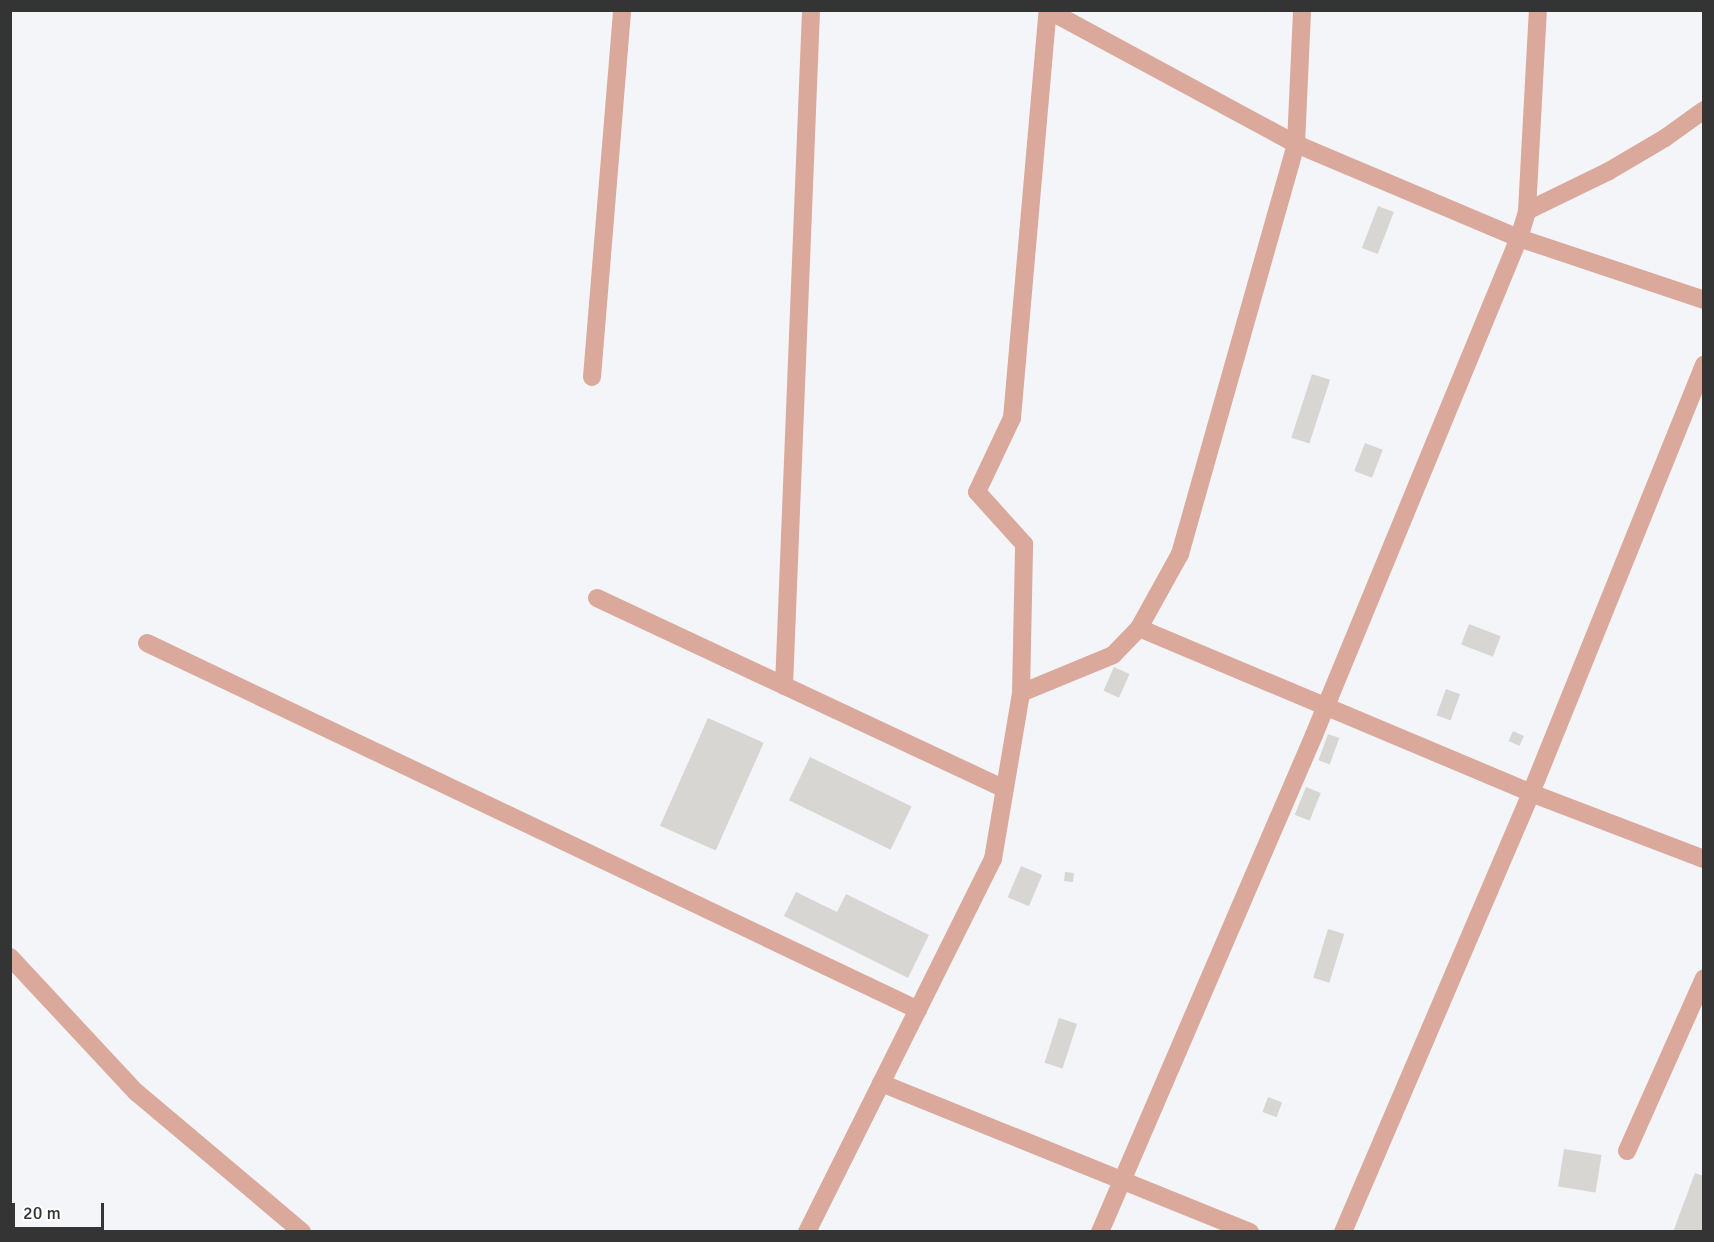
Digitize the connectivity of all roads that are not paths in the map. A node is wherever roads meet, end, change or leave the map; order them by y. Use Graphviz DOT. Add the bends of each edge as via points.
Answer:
graph roads {
  1 [pos="622,10"];
  2 [pos="811,10"];
  3 [pos="1048,10"];
  4 [pos="1302,10"];
  5 [pos="1538,10"];
  6 [pos="1704,110"];
  7 [pos="1296,144"];
  8 [pos="1527,211"];
  9 [pos="1519,238"];
  10 [pos="1704,300"];
  11 [pos="1704,364"];
  12 [pos="592,377"];
  13 [pos="597,598"];
  14 [pos="1139,628"];
  15 [pos="147,643"];
  16 [pos="784,686"];
  17 [pos="1021,693"];
  18 [pos="1326,706"];
  19 [pos="1005,789"];
  20 [pos="1531,793"];
  21 [pos="1704,859"];
  22 [pos="10,957"];
  23 [pos="1704,978"];
  24 [pos="918,1010"];
  25 [pos="881,1083"];
  26 [pos="1627,1151"];
  27 [pos="1122,1180"];
  28 [pos="302,1232"];
  29 [pos="807,1232"];
  30 [pos="1100,1232"];
  31 [pos="1250,1232"];
  32 [pos="1343,1232"];
  1 -- 12 [label="street"];
  2 -- 16 [label="street"];
  3 -- 7 [label="street"];
  3 -- 17 [label="street" via="1012,418 977,492 1024,544"];
  4 -- 7 [label="street"];
  5 -- 8 [label="street"];
  6 -- 8 [label="street" via="1609,171"];
  7 -- 9 [label="street"];
  7 -- 14 [label="street" via="1180,555"];
  8 -- 9 [label="street"];
  9 -- 10 [label="street"];
  9 -- 18 [label="street"];
  11 -- 20 [label="street"];
  13 -- 16 [label="street"];
  14 -- 17 [label="street" via="1113,655"];
  14 -- 18 [label="street"];
  15 -- 24 [label="street"];
  16 -- 19 [label="street"];
  17 -- 19 [label="street"];
  18 -- 20 [label="street"];
  18 -- 27 [label="street"];
  19 -- 24 [label="street" via="993,859"];
  20 -- 21 [label="street"];
  20 -- 32 [label="street"];
  22 -- 28 [label="street" via="136,1092"];
  23 -- 26 [label="street"];
  24 -- 25 [label="street"];
  25 -- 27 [label="street"];
  25 -- 29 [label="street"];
  27 -- 30 [label="street"];
  27 -- 31 [label="street"];
}
